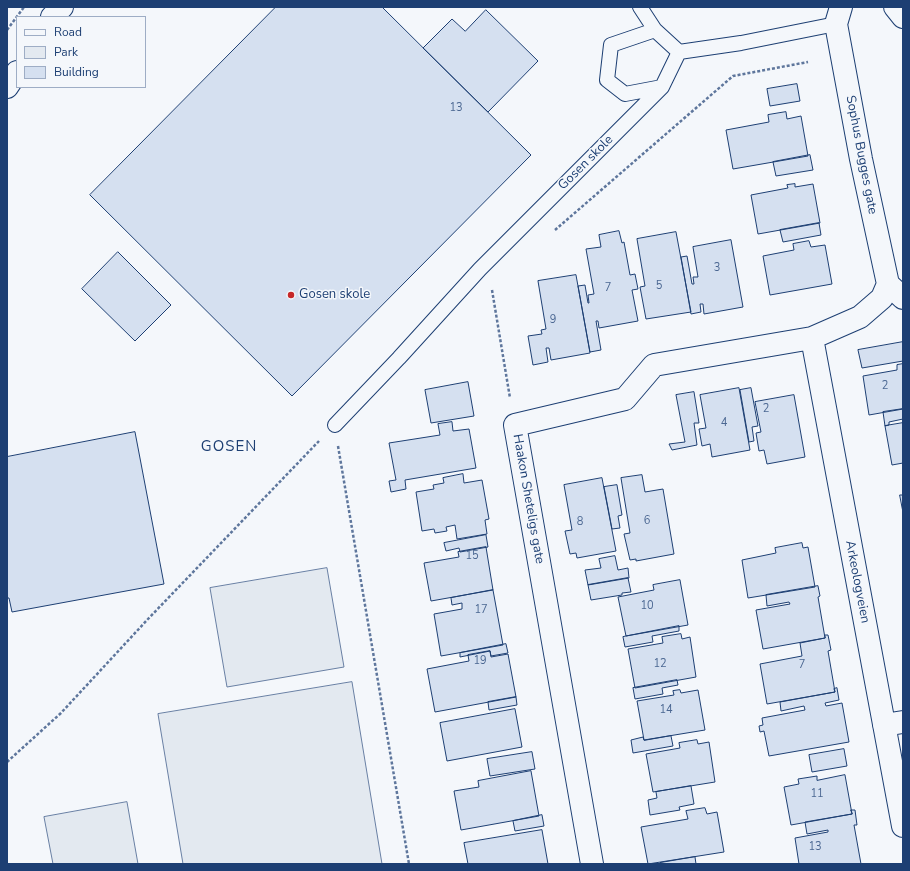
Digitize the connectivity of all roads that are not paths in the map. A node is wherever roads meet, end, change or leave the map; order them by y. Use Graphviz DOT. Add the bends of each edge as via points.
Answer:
graph roads {
  1 [pos="62,7"];
  2 [pos="640,7"];
  3 [pos="895,7"];
  4 [pos="53,16"];
  5 [pos="838,16"];
  6 [pos="903,17"];
  7 [pos="655,30"];
  8 [pos="679,52"];
  9 [pos="16,74"];
  10 [pos="7,87"];
  11 [pos="662,87"];
  12 [pos="896,291"];
  13 [pos="812,338"];
  14 [pos="335,425"];
  15 [pos="894,723"];
  16 [pos="903,826"];
  17 [pos="592,864"];
  1 -- 4 [label="street"];
  2 -- 7 [label="lane"];
  3 -- 6 [label="street"];
  5 -- 8 [label="lane" via="741,42"];
  5 -- 12 [label="street, Sophus Bugges gate" via="861,159"];
  7 -- 8 [label="lane"];
  7 -- 11 [label="lane" via="611,45 607,80 624,94"];
  8 -- 11 [label="lane, Gosen skole"];
  9 -- 10 [label="street"];
  11 -- 14 [label="lane, Gosen skole" via="480,269"];
  12 -- 13 [label="street, Haakon Sheteligs gate" via="882,298 860,316"];
  13 -- 15 [label="street, Arkeologveien"];
  13 -- 17 [label="street, Haakon Sheteligs gate" via="654,365 625,399 515,424"];
  15 -- 16 [label="street, Arkeologveien"];
}
